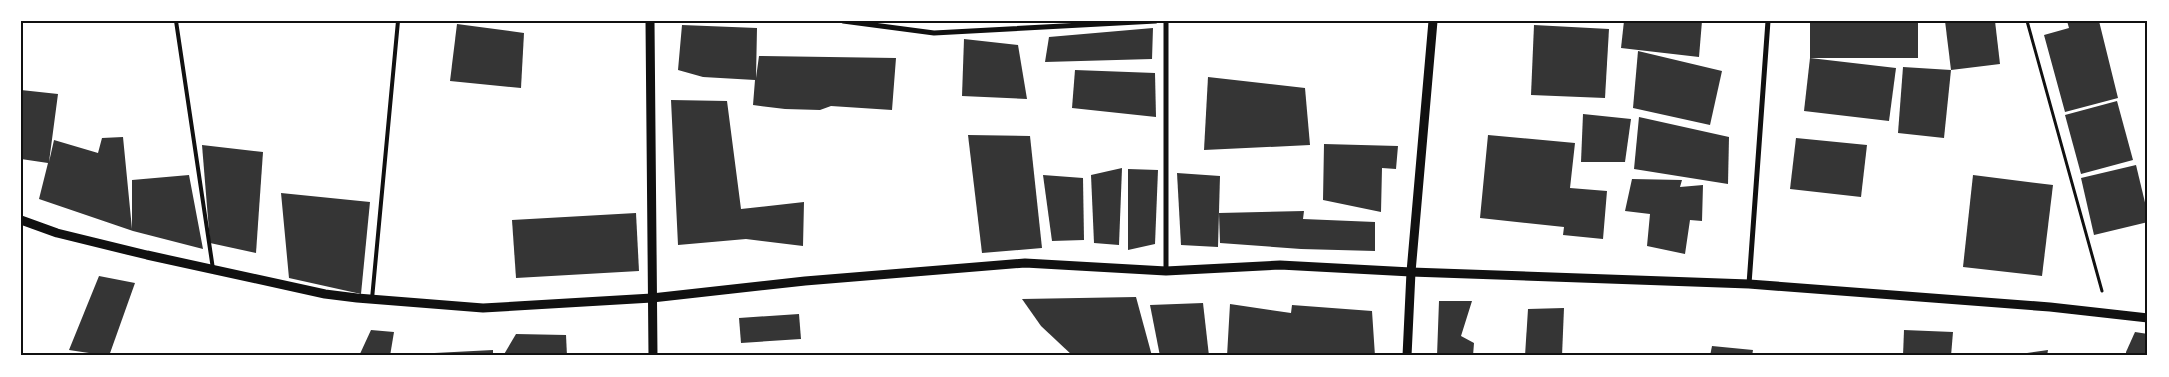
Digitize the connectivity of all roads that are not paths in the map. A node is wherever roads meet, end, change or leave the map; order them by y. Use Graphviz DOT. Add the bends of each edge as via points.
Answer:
graph roads {
  1 [pos="176,21"];
  2 [pos="398,21"];
  3 [pos="650,21"];
  4 [pos="843,21"];
  5 [pos="1156,21"];
  6 [pos="1166,21"];
  7 [pos="1433,21"];
  8 [pos="1768,21"];
  9 [pos="21,220"];
  10 [pos="214,270"];
  11 [pos="1166,271"];
  12 [pos="1411,272"];
  13 [pos="1749,284"];
  14 [pos="652,298"];
  15 [pos="372,299"];
  16 [pos="2148,318"];
  17 [pos="653,356"];
  18 [pos="1407,356"];
  1 -- 10 [label="lane"];
  2 -- 15 [label="lane"];
  3 -- 14 [label="street"];
  4 -- 5 [label="street" via="934,33"];
  6 -- 11 [label="street"];
  7 -- 12 [label="street"];
  8 -- 13 [label="street"];
  9 -- 10 [label="street" via="57,233"];
  10 -- 15 [label="street" via="325,294"];
  11 -- 12 [label="street" via="1280,265"];
  11 -- 14 [label="street" via="1025,263 805,281"];
  12 -- 13 [label="street"];
  12 -- 18 [label="street"];
  13 -- 16 [label="street" via="2050,307"];
  14 -- 15 [label="street" via="483,308"];
  14 -- 17 [label="street"];
}
